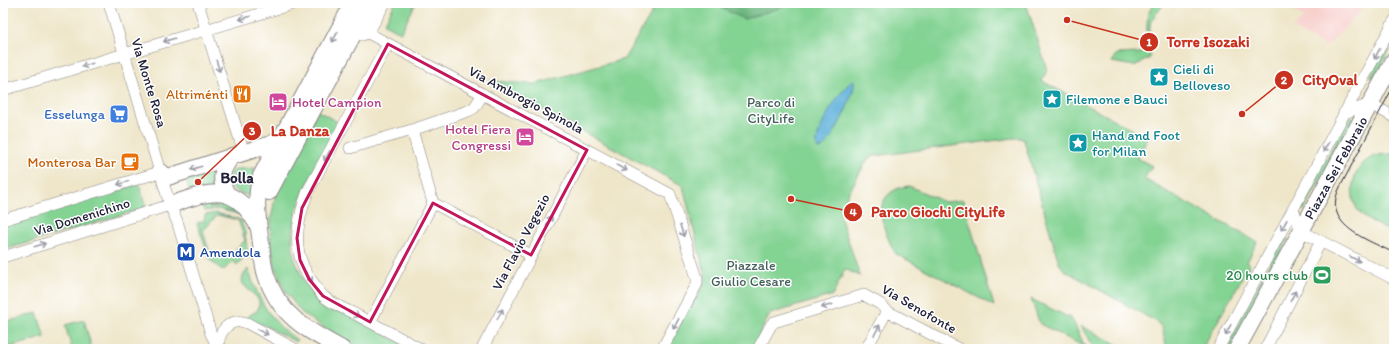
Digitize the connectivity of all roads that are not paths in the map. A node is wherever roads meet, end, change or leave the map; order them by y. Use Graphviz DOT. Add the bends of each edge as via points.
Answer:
graph roads {
  1 [pos="109,3"];
  2 [pos="198,3"];
  3 [pos="296,3"];
  4 [pos="353,3"];
  5 [pos="370,3"];
  6 [pos="384,3"];
  7 [pos="1394,21"];
  8 [pos="206,29"];
  9 [pos="368,33"];
  10 [pos="352,38"];
  11 [pos="388,44"];
  12 [pos="124,53"];
  13 [pos="1394,60"];
  14 [pos="3,90"];
  15 [pos="483,94"];
  16 [pos="1371,104"];
  17 [pos="1344,113"];
  18 [pos="1393,114"];
  19 [pos="412,130"];
  20 [pos="284,133"];
  21 [pos="350,148"];
  22 [pos="588,150"];
  23 [pos="238,155"];
  24 [pos="266,166"];
  25 [pos="160,172"];
  26 [pos="227,194"];
  27 [pos="265,198"];
  28 [pos="242,203"];
  29 [pos="433,203"];
  30 [pos="170,205"];
  31 [pos="1293,209"];
  32 [pos="3,220"];
  33 [pos="258,226"];
  34 [pos="1301,231"];
  35 [pos="1321,241"];
  36 [pos="531,255"];
  37 [pos="3,257"];
  38 [pos="1394,278"];
  39 [pos="887,311"];
  40 [pos="370,322"];
  41 [pos="211,334"];
  42 [pos="942,345"];
  43 [pos="211,349"];
  44 [pos="219,349"];
  45 [pos="295,349"];
  46 [pos="342,349"];
  47 [pos="421,349"];
  48 [pos="482,349"];
  49 [pos="662,349"];
  50 [pos="758,349"];
  51 [pos="866,349"];
  52 [pos="958,349"];
  53 [pos="1218,349"];
  54 [pos="1237,349"];
  55 [pos="1265,349"];
  1 -- 12 [label="street, Via Monte Rosa"];
  2 -- 8 [label="street"];
  3 -- 8 [label="street, one-way"];
  4 -- 20 [label="main road, one-way"];
  5 -- 10 [label="main road"];
  6 -- 9 [label="street"];
  7 -- 17 [label="street, Piazza Sei Febbraio, one-way"];
  8 -- 12 [label="street, one-way"];
  8 -- 23 [label="street, one-way"];
  9 -- 10 [label="street"];
  9 -- 11 [label="street, Via Ambrogio Spinola"];
  10 -- 27 [label="main road"];
  11 -- 15 [label="street, Via Ambrogio Spinola"];
  11 -- 40 [label="street, one-way" via="308,191 298,224 297,238 300,260 323,296"];
  12 -- 14 [label="street, one-way"];
  12 -- 25 [label="street, Via Monte Rosa"];
  13 -- 16 [label="main road"];
  15 -- 19 [label="street" via="474,108"];
  15 -- 22 [label="street, Via Ambrogio Spinola"];
  16 -- 17 [label="street, Piazza Sei Febbraio"];
  16 -- 18 [label="street, Piazza Sei Febbraio"];
  16 -- 34 [label="main road, Piazza Sei Febbraio"];
  17 -- 31 [label="street, Piazza Sei Febbraio, one-way"];
  19 -- 21 [label="street"];
  19 -- 29 [label="street"];
  20 -- 23 [label="main road" via="275,142"];
  20 -- 24 [label="main road"];
  36 -- 22 [label="street, Via Flavio Vegezio, one-way"];
  22 -- 49 [label="street, Via Ambrogio Spinola, one-way" via="670,194 697,284"];
  23 -- 24 [label="main road" via="253,155"];
  23 -- 25 [label="main road, one-way" via="168,177"];
  23 -- 26 [label="main road" via="225,165 222,174 222,184"];
  24 -- 27 [label="main road" via="270,185"];
  25 -- 30 [label="street, Via Monte Rosa"];
  25 -- 32 [label="street, Via Domenichino, one-way"];
  26 -- 28 [label="main road"];
  26 -- 30 [label="main road" via="210,193"];
  27 -- 28 [label="main road"];
  27 -- 33 [label="main road"];
  28 -- 33 [label="main road" via="251,212"];
  29 -- 36 [label="street"];
  29 -- 40 [label="street"];
  37 -- 30 [label="street, Via Domenichino, one-way"];
  30 -- 41 [label="street, Via Monte Rosa"];
  31 -- 34 [label="street, Piazza Sei Febbraio"];
  31 -- 53 [label="street, Piazza Sei Febbraio, one-way"];
  33 -- 46 [label="main road" via="265,274 272,292 294,320 309,332"];
  34 -- 35 [label="street, Piazza Sei Febbraio"];
  34 -- 54 [label="main road"];
  35 -- 38 [label="street, Piazza Sei Febbraio, one-way"];
  55 -- 35 [label="street, one-way"];
  48 -- 36 [label="street, Via Flavio Vegezio, one-way"];
  39 -- 42 [label="street, Via Senofonte"];
  39 -- 50 [label="street, Via Senofonte, one-way" via="864,295 774,322"];
  51 -- 39 [label="street, one-way"];
  40 -- 47 [label="street"];
  41 -- 43 [label="street"];
  41 -- 44 [label="street"];
  42 -- 52 [label="street, Via Senofonte"];
  44 -- 45 [label="street, one-way" via="219,339 223,330 229,324 240,322 247,323"];
}
